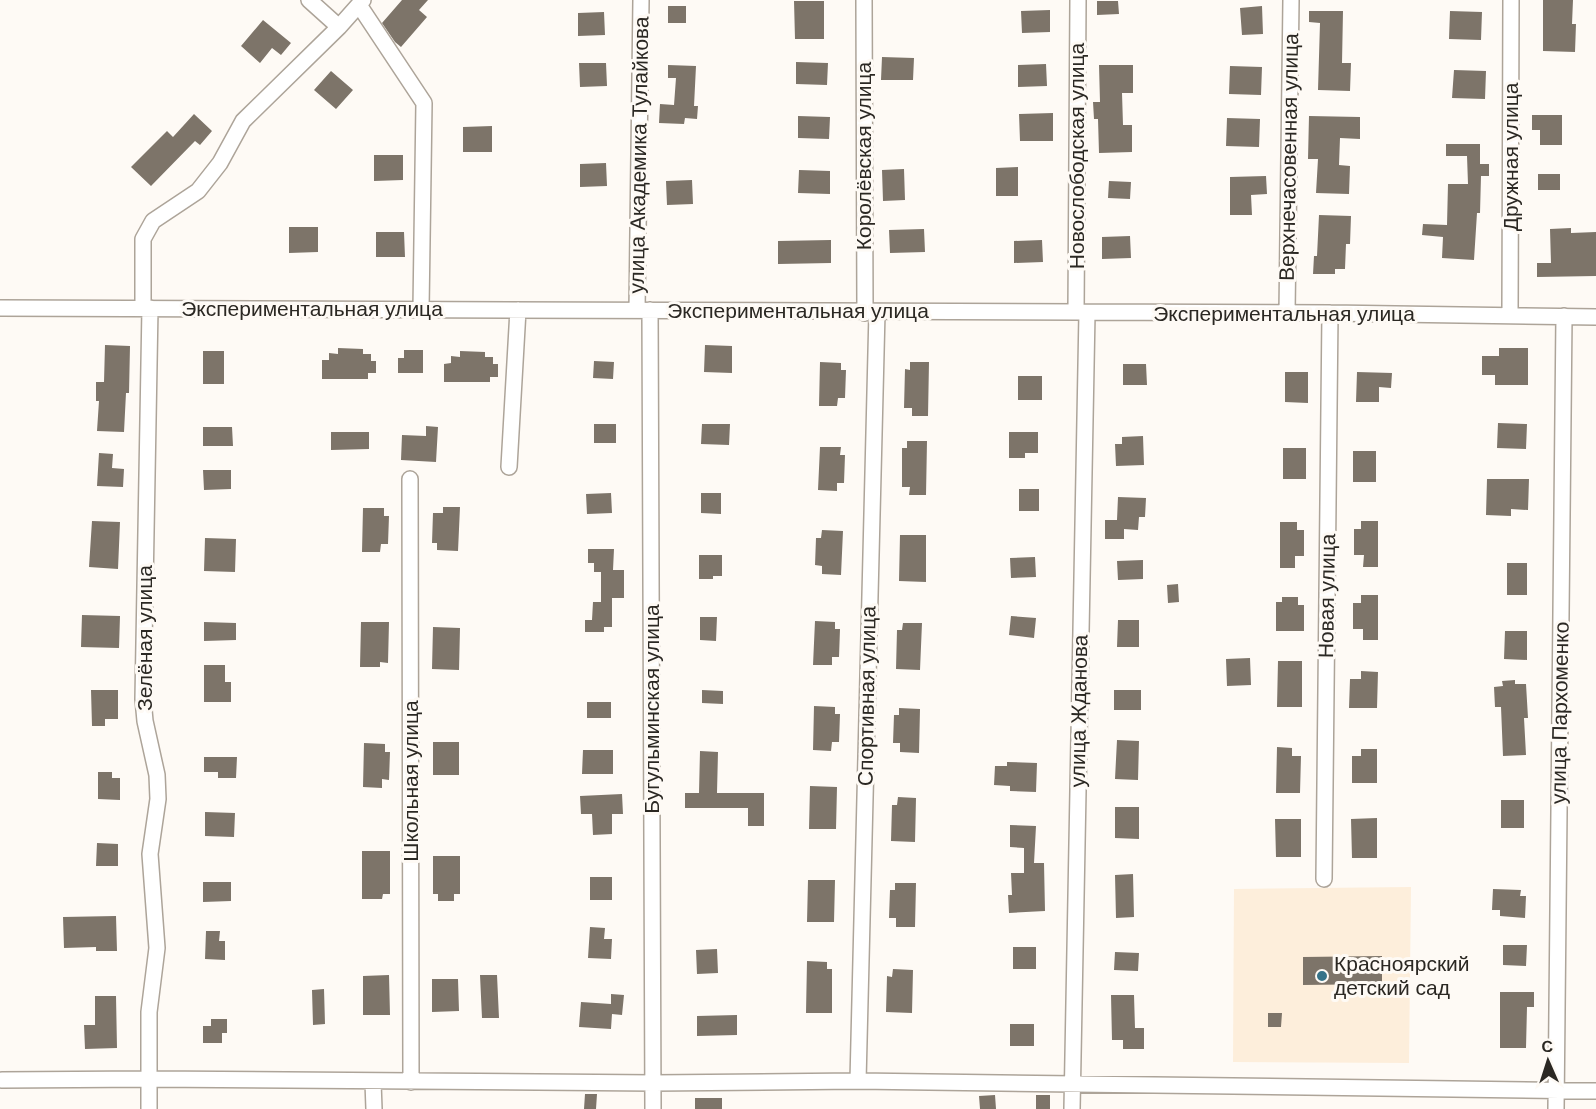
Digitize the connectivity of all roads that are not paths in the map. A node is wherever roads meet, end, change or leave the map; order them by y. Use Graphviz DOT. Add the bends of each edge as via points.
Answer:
graph roads {
  1 [pos="309,0"];
  2 [pos="641,0"];
  3 [pos="864,0"];
  4 [pos="1078,0"];
  5 [pos="1291,0"];
  6 [pos="1511,0"];
  7 [pos="361,2"];
  8 [pos="339,27"];
  9 [pos="0,308"];
  10 [pos="146,308"];
  11 [pos="421,309"];
  12 [pos="518,310"];
  13 [pos="643,310"];
  14 [pos="871,312"];
  15 [pos="1082,313"];
  16 [pos="1287,313"];
  17 [pos="1330,313"];
  18 [pos="1510,315"];
  19 [pos="1564,316"];
  20 [pos="1596,317"];
  21 [pos="509,467"];
  22 [pos="410,479"];
  23 [pos="1324,879"];
  24 [pos="149,1079"];
  25 [pos="2,1080"];
  26 [pos="858,1081"];
  27 [pos="373,1082"];
  28 [pos="411,1082"];
  29 [pos="654,1083"];
  30 [pos="1072,1084"];
  31 [pos="1556,1090"];
  32 [pos="1596,1091"];
  33 [pos="149,1109"];
  34 [pos="374,1109"];
  35 [pos="653,1109"];
  36 [pos="1072,1109"];
  37 [pos="1556,1109"];
  1 -- 8 [label="street"];
  2 -- 13 [label="street, улица Академика Тулайкова"];
  3 -- 14 [label="street, Королёвская улица"];
  4 -- 15 [label="street, Новослободская улица"];
  5 -- 16 [label="street, Верхнечасовенная улица"];
  6 -- 18 [label="street, Дружная улица"];
  7 -- 8 [label="street"];
  7 -- 11 [label="street" via="424,103"];
  8 -- 10 [label="street" via="243,121 220,163 198,191 153,221 143,239"];
  9 -- 10 [label="street, Экспериментальная улица"];
  10 -- 11 [label="street, Экспериментальная улица"];
  10 -- 24 [label="street, Зелёная улица" via="143,699 158,799 150,854 157,948 149,1012"];
  11 -- 12 [label="street, Экспериментальная улица"];
  12 -- 13 [label="street, Экспериментальная улица"];
  12 -- 21 [label="street"];
  13 -- 14 [label="street, Экспериментальная улица"];
  13 -- 29 [label="street, Бугульминская улица"];
  14 -- 15 [label="street, Экспериментальная улица"];
  14 -- 26 [label="street, Спортивная улица"];
  15 -- 16 [label="street, Экспериментальная улица"];
  15 -- 30 [label="street, улица Жданова"];
  16 -- 17 [label="street, Экспериментальная улица"];
  17 -- 18 [label="street, Экспериментальная улица"];
  17 -- 23 [label="street, Новая улица"];
  18 -- 19 [label="street, Экспериментальная улица"];
  19 -- 20 [label="street, Экспериментальная улица"];
  19 -- 31 [label="street, улица Пархоменко"];
  22 -- 28 [label="street, Школьная улица"];
  24 -- 25 [label="street"];
  24 -- 27 [label="street"];
  24 -- 33 [label="street, Зелёная улица"];
  26 -- 29 [label="street"];
  26 -- 30 [label="street"];
  27 -- 28 [label="street"];
  27 -- 34 [label="street"];
  28 -- 29 [label="street"];
  29 -- 35 [label="street, Бугульминская улица"];
  30 -- 31 [label="street"];
  30 -- 36 [label="street, улица Жданова"];
  31 -- 32 [label="street"];
  31 -- 37 [label="street, улица Пархоменко"];
}
